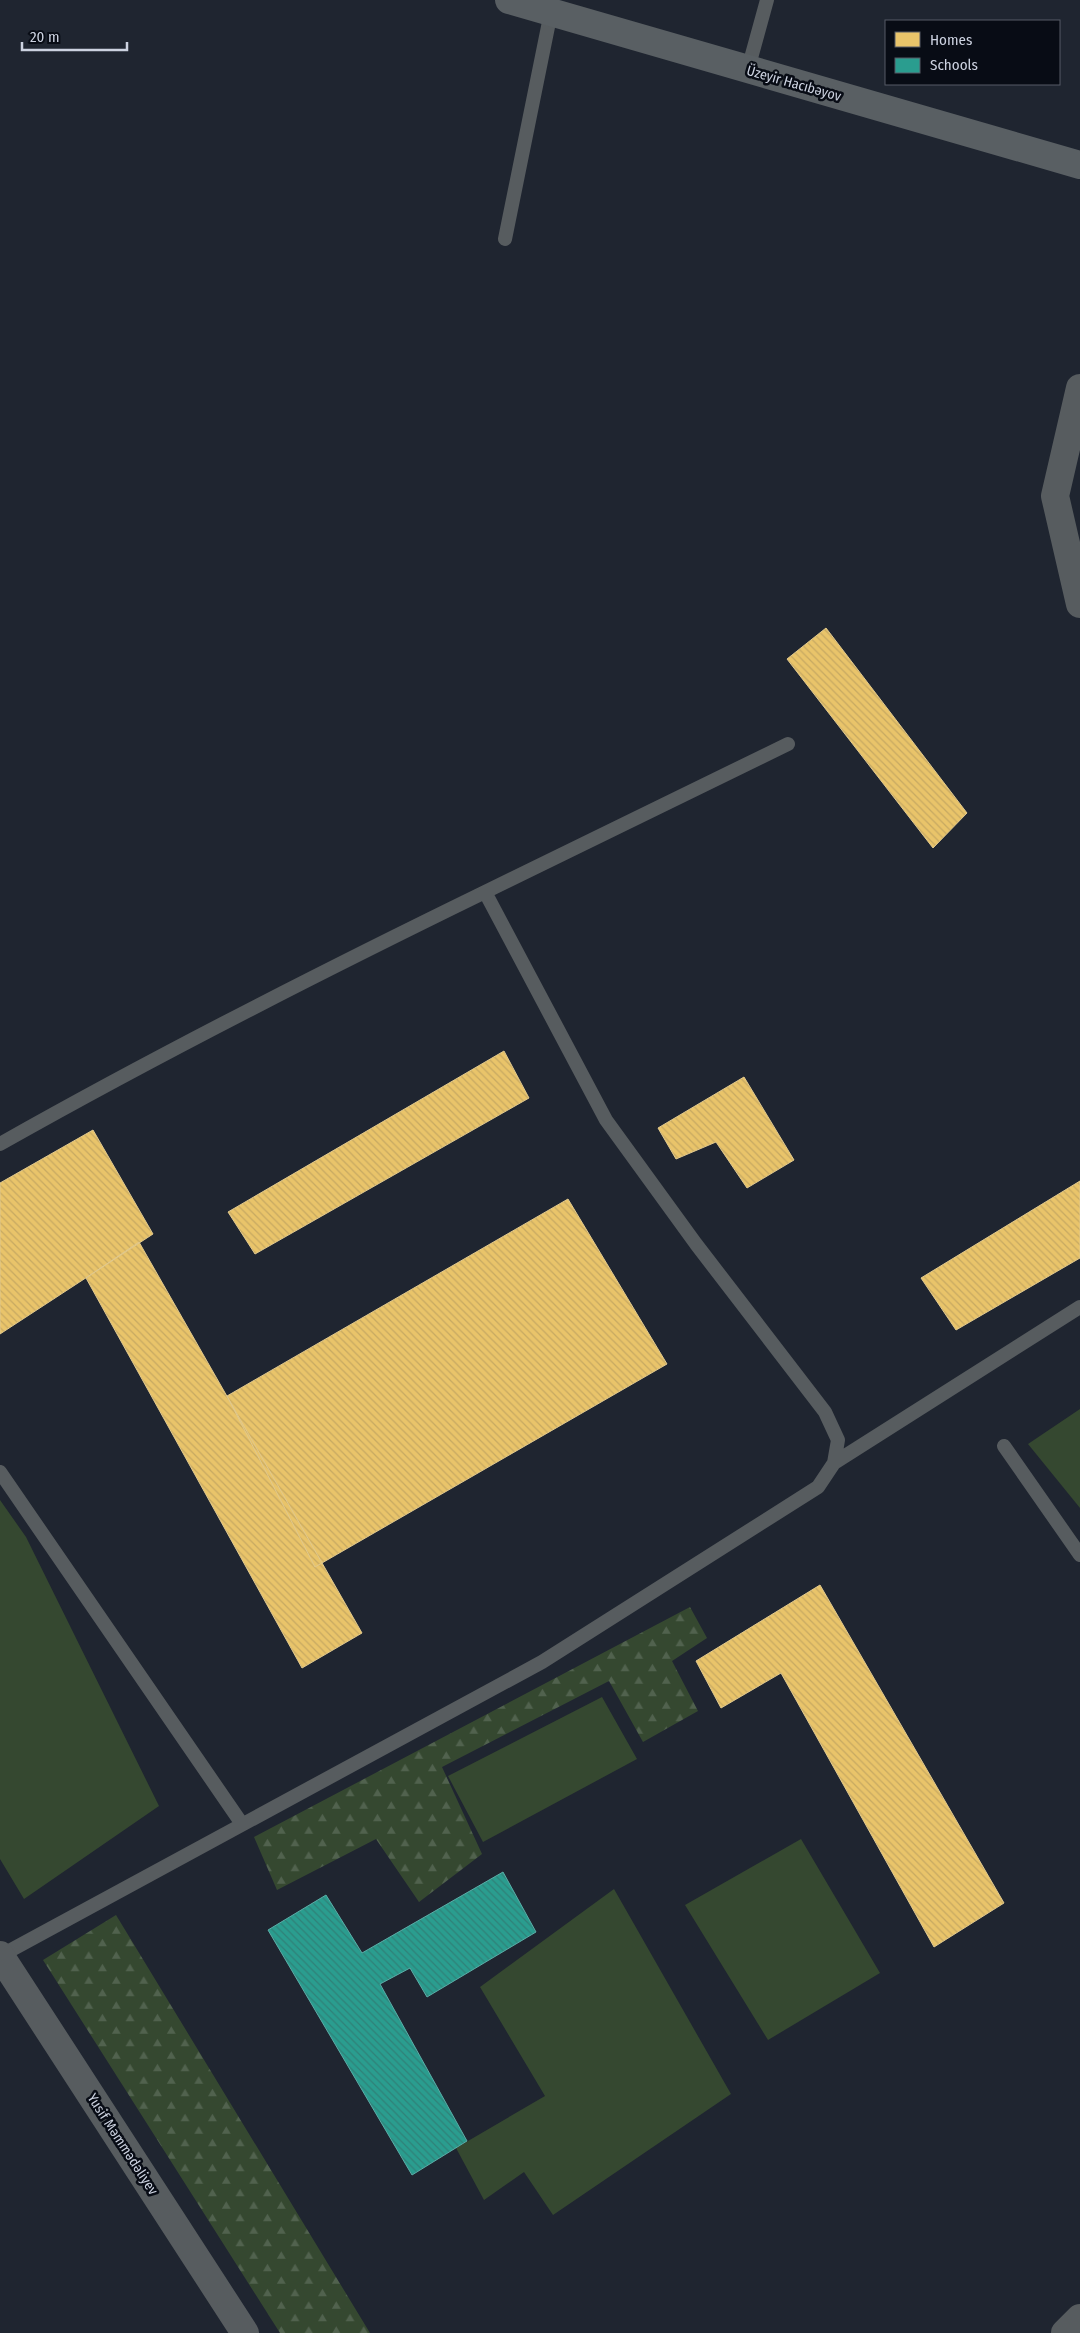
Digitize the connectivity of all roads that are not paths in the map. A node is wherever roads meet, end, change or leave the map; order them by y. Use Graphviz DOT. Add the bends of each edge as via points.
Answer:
graph roads {
  1 [pos="509,0"];
  2 [pos="768,0"];
  3 [pos="551,12"];
  4 [pos="748,69"];
  5 [pos="1080,165"];
  6 [pos="505,239"];
  7 [pos="1080,388"];
  8 [pos="1080,604"];
  9 [pos="788,744"];
  10 [pos="485,892"];
  11 [pos="0,1144"];
  12 [pos="1080,1307"];
  13 [pos="1004,1446"];
  14 [pos="834,1463"];
  15 [pos="0,1472"];
  16 [pos="1080,1554"];
  17 [pos="242,1824"];
  18 [pos="0,1955"];
  19 [pos="1080,2318"];
  20 [pos="245,2333"];
  21 [pos="1065,2333"];
  1 -- 3 [label="main road, Üzeyir Hacıbəyov"];
  2 -- 4 [label="lane"];
  3 -- 4 [label="main road, Üzeyir Hacıbəyov"];
  3 -- 6 [label="lane"];
  4 -- 5 [label="main road, Üzeyir Hacıbəyov"];
  7 -- 8 [label="street" via="1055,496"];
  9 -- 10 [label="lane"];
  10 -- 11 [label="lane" via="365,950"];
  10 -- 14 [label="lane" via="606,1120 825,1412 838,1440"];
  12 -- 14 [label="lane"];
  13 -- 16 [label="lane"];
  14 -- 17 [label="lane" via="818,1487 542,1662"];
  15 -- 17 [label="lane"];
  17 -- 18 [label="lane"];
  18 -- 20 [label="street, Yusif Məmmədəliyev"];
  19 -- 21 [label="street"];
}
